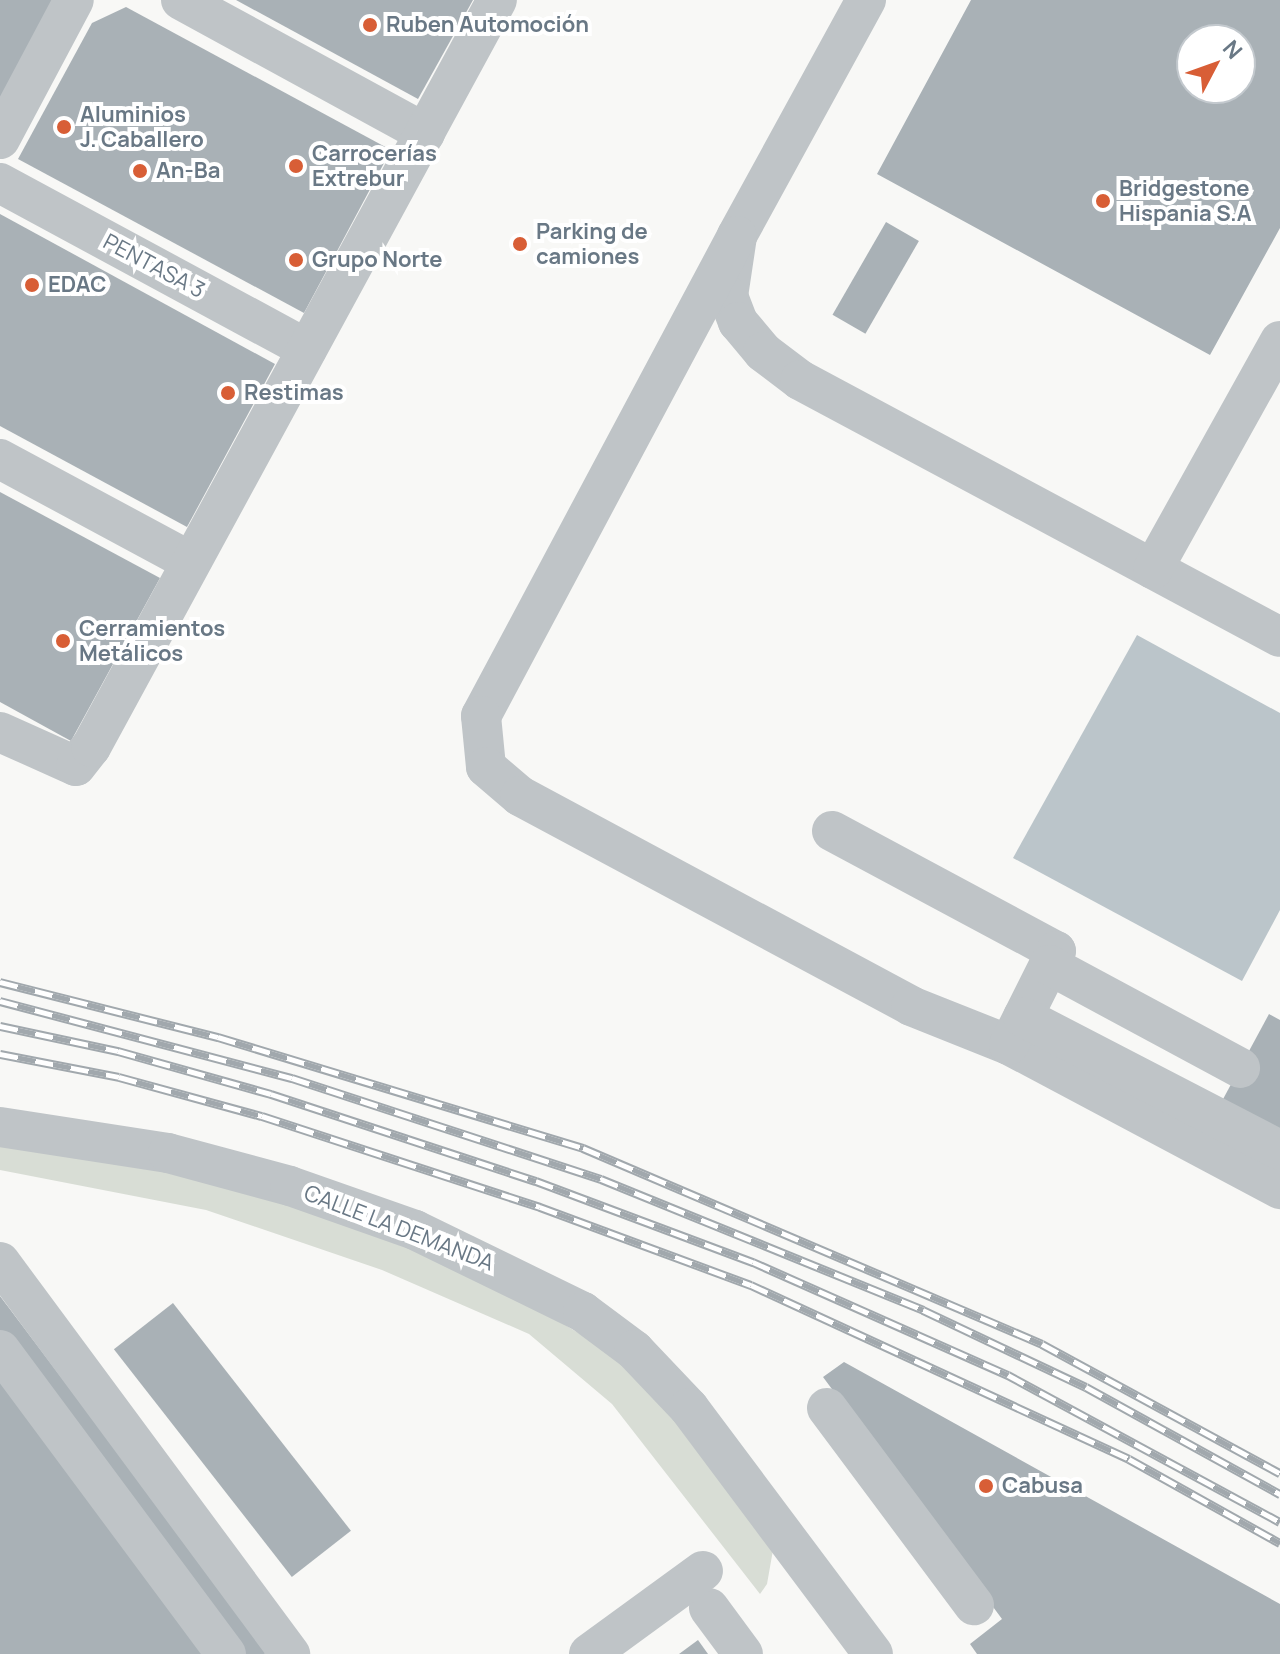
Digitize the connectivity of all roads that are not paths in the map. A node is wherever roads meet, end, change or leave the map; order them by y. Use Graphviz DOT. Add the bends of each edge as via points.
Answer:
graph roads {
  1 [pos="74,0"];
  2 [pos="181,0"];
  3 [pos="497,0"];
  4 [pos="866,0"];
  5 [pos="425,133"];
  6 [pos="0,139"];
  7 [pos="0,183"];
  8 [pos="737,236"];
  9 [pos="1280,341"];
  10 [pos="307,349"];
  11 [pos="0,459"];
  12 [pos="191,562"];
  13 [pos="1153,569"];
  14 [pos="1280,637"];
  15 [pos="0,732"];
  16 [pos="832,831"];
  17 [pos="1031,1003"];
  18 [pos="1235,1076"];
  19 [pos="0,1127"];
  20 [pos="1280,1150"];
  21 [pos="1280,1189"];
  22 [pos="0,1262"];
  23 [pos="0,1350"];
  24 [pos="827,1408"];
  25 [pos="971,1607"];
  26 [pos="728,1619"];
  27 [pos="226,1654"];
  28 [pos="290,1654"];
  29 [pos="589,1654"];
  30 [pos="873,1654"];
  1 -- 6 [label="street"];
  2 -- 5 [label="street"];
  3 -- 5 [label="street"];
  4 -- 8 [label="street"];
  5 -- 10 [label="street"];
  7 -- 10 [label="street, PENTASA 3"];
  8 -- 13 [label="street" via="728,296 738,322 763,352 800,380"];
  8 -- 17 [label="street" via="481,716 486,767 520,796 911,1006"];
  9 -- 13 [label="street"];
  10 -- 12 [label="street"];
  11 -- 12 [label="street"];
  12 -- 15 [label="street" via="76,766 55,761"];
  13 -- 14 [label="street"];
  16 -- 17 [label="street" via="1056,951"];
  17 -- 18 [label="street"];
  17 -- 20 [label="street"];
  17 -- 21 [label="street"];
  19 -- 30 [label="street, CALLE LA DEMANDA" via="168,1153 290,1186 415,1230 583,1312 634,1350 689,1408"];
  22 -- 28 [label="street"];
  23 -- 27 [label="street"];
  24 -- 25 [label="street"];
  26 -- 29 [label="street"];
}
